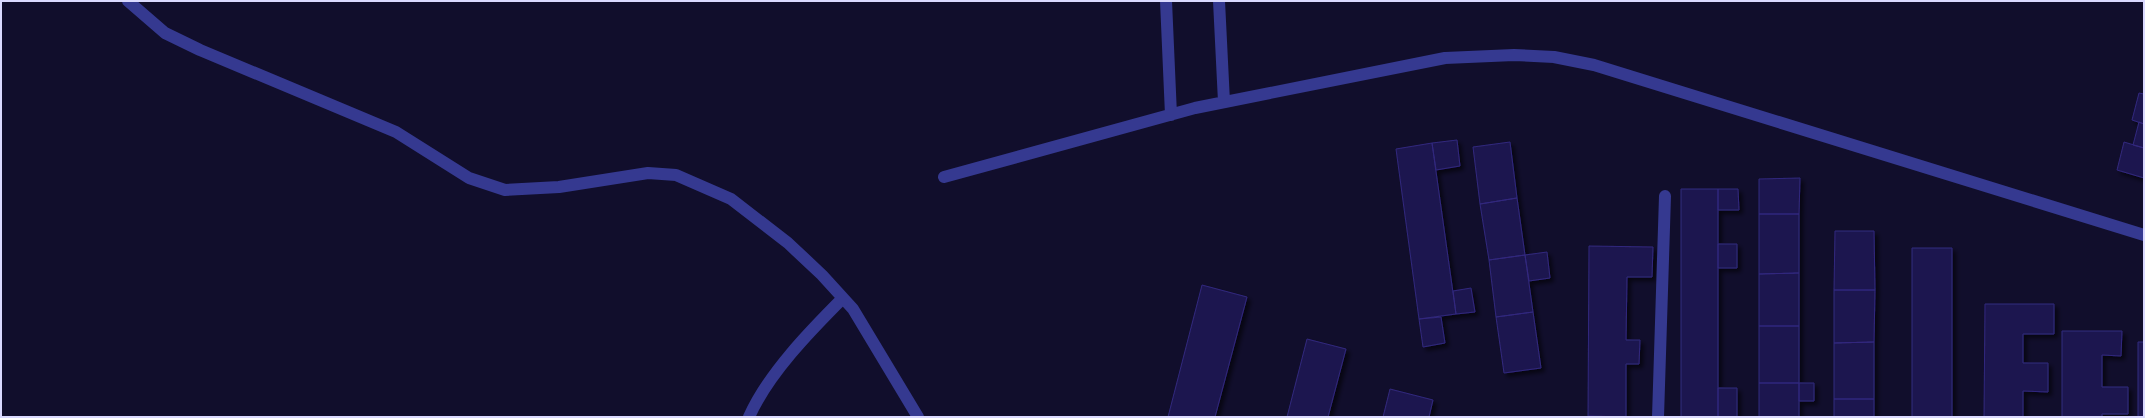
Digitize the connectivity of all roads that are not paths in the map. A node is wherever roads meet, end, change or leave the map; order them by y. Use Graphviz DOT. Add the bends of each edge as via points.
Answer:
graph roads {
  1 [pos="128,1"];
  2 [pos="1166,1"];
  3 [pos="1219,1"];
  4 [pos="1224,102"];
  5 [pos="1171,114"];
  6 [pos="944,177"];
  7 [pos="1665,196"];
  8 [pos="2144,235"];
  9 [pos="843,298"];
  10 [pos="749,417"];
  11 [pos="918,417"];
  12 [pos="1658,417"];
  1 -- 9 [label="street" via="164,33 396,132 469,178 505,190 559,187 648,173 676,175 731,199 760,220 822,275"];
  2 -- 5 [label="street"];
  3 -- 4 [label="street"];
  4 -- 5 [label="street"];
  4 -- 8 [label="street" via="1445,58 1507,55 1554,57 1594,65"];
  5 -- 6 [label="street"];
  7 -- 12 [label="street"];
  9 -- 10 [label="street" via="809,332 759,397"];
  9 -- 11 [label="street" via="853,309"];
}
